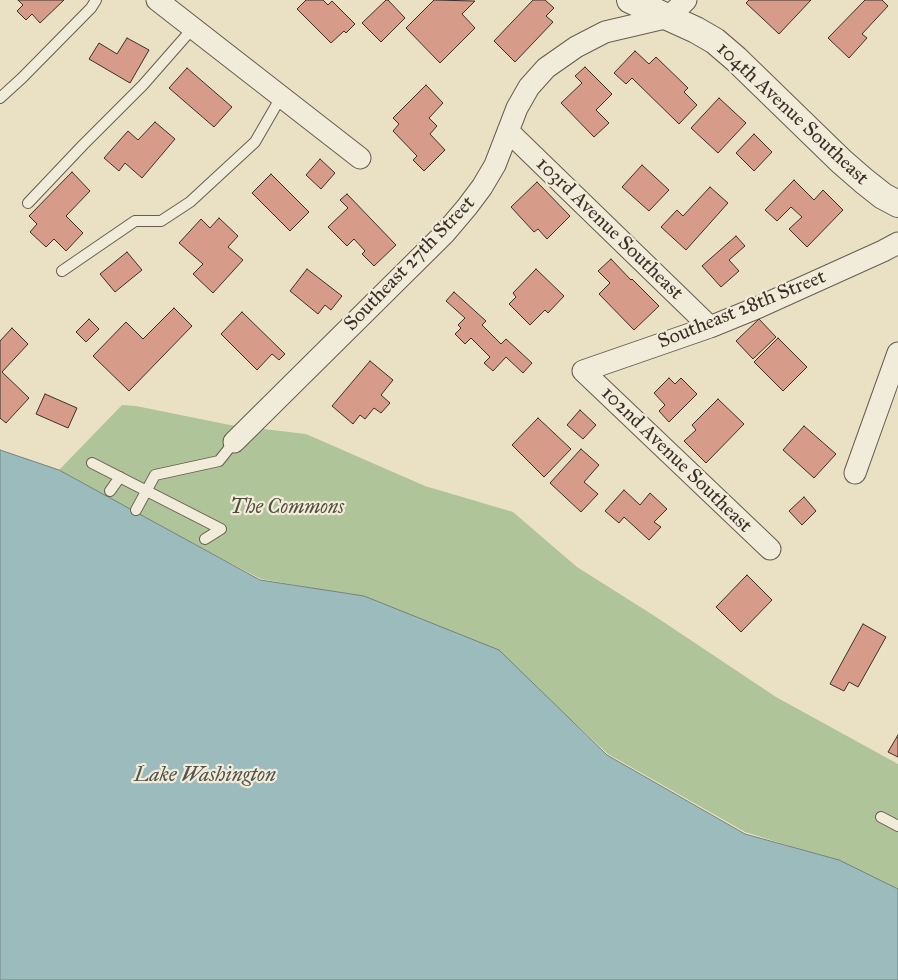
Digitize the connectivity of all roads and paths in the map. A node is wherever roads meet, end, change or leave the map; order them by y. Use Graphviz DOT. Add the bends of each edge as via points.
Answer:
graph roads {
  1 [pos="96,0"];
  2 [pos="157,0"];
  3 [pos="630,0"];
  4 [pos="678,9"];
  5 [pos="193,28"];
  6 [pos="281,97"];
  7 [pos="0,98"];
  8 [pos="508,131"];
  9 [pos="360,158"];
  10 [pos="28,203"];
  11 [pos="898,204"];
  12 [pos="898,243"];
  13 [pos="62,271"];
  14 [pos="710,327"];
  15 [pos="898,353"];
  16 [pos="583,371"];
  17 [pos="234,442"];
  18 [pos="92,463"];
  19 [pos="855,473"];
  20 [pos="120,477"];
  21 [pos="146,490"];
  22 [pos="110,491"];
  23 [pos="136,510"];
  24 [pos="205,540"];
  25 [pos="770,549"];
  26 [pos="881,817"];
  27 [pos="898,826"];
  1 -- 7 [label="lane"];
  2 -- 5 [label="street"];
  3 -- 4 [label="street, 104th Avenue Southeast"];
  4 -- 8 [label="street, Southeast 27th Street" via="605,32 546,68 529,87"];
  4 -- 11 [label="street, 104th Avenue Southeast" via="696,30 736,59 858,176"];
  5 -- 6 [label="street"];
  5 -- 10 [label="lane" via="143,85"];
  6 -- 9 [label="street"];
  6 -- 13 [label="lane" via="255,142 190,202 161,220 135,221"];
  8 -- 14 [label="street, 103rd Avenue Southeast"];
  8 -- 17 [label="street, Southeast 27th Street" via="495,165 468,207"];
  12 -- 14 [label="street, Southeast 28th Street" via="759,308"];
  14 -- 16 [label="street, Southeast 28th Street"];
  15 -- 19 [label="street"];
  16 -- 25 [label="street, 102nd Avenue Southeast"];
  17 -- 21 [label="lane" via="219,461 155,475"];
  18 -- 20 [label="lane"];
  20 -- 21 [label="lane"];
  20 -- 22 [label="lane"];
  21 -- 23 [label="lane"];
  21 -- 24 [label="lane" via="221,529"];
  26 -- 27 [label="lane"];
}
